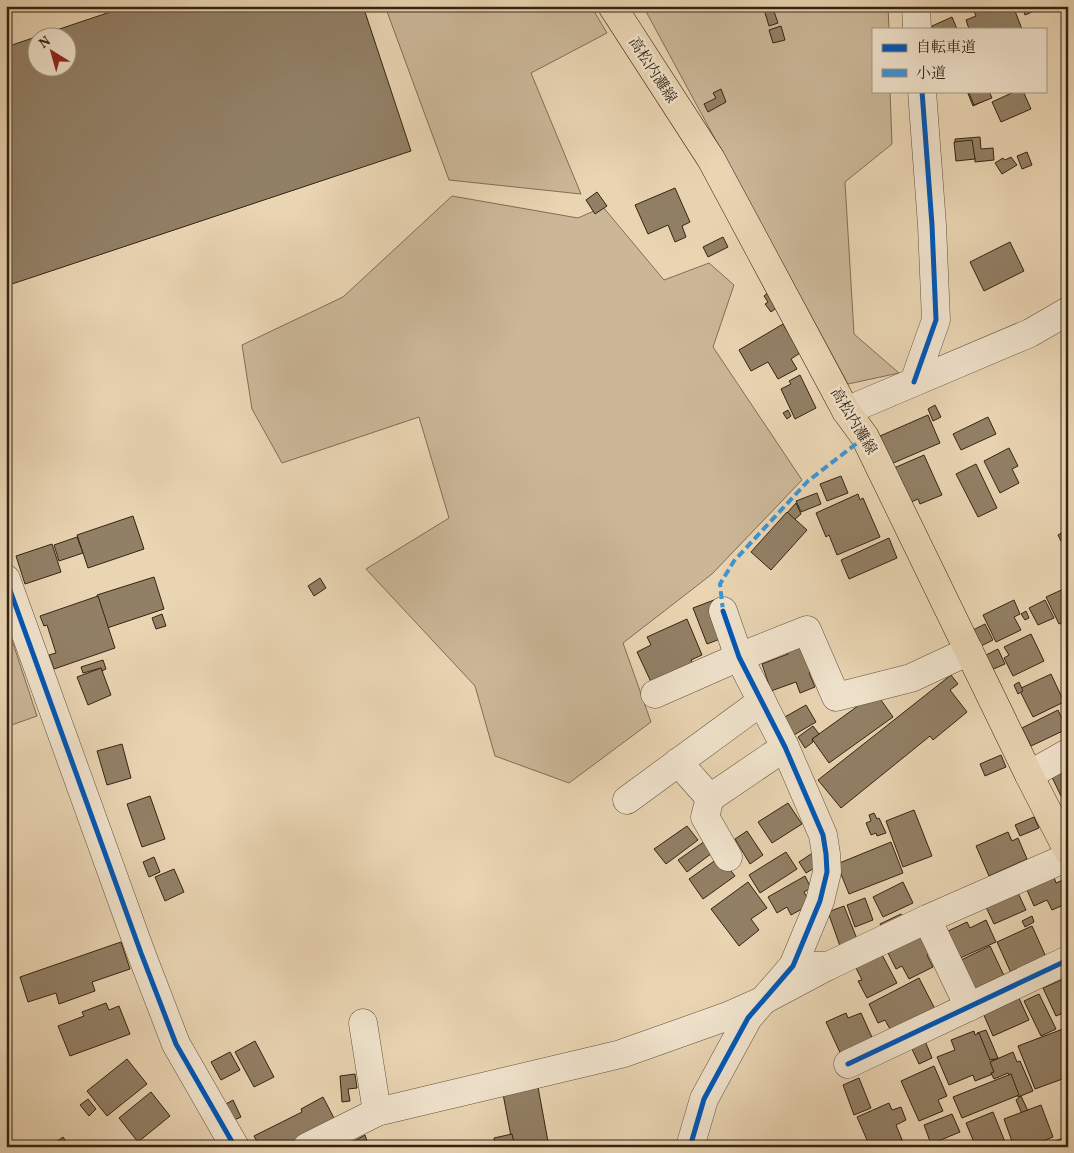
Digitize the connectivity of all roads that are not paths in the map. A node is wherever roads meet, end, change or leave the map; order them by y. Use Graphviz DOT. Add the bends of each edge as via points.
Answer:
graph roads {
  1 [pos="612,6"];
  2 [pos="916,6"];
  3 [pos="918,28"];
  4 [pos="922,92"];
  5 [pos="1068,311"];
  6 [pos="914,382"];
  7 [pos="846,412"];
  8 [pos="6,578"];
  9 [pos="723,611"];
  10 [pos="969,651"];
  11 [pos="739,657"];
  12 [pos="655,694"];
  13 [pos="762,701"];
  14 [pos="785,747"];
  15 [pos="1068,753"];
  16 [pos="678,762"];
  17 [pos="1028,775"];
  18 [pos="710,798"];
  19 [pos="627,800"];
  20 [pos="1068,851"];
  21 [pos="1068,856"];
  22 [pos="728,858"];
  23 [pos="927,919"];
  24 [pos="1068,960"];
  25 [pos="793,966"];
  26 [pos="828,966"];
  27 [pos="764,1000"];
  28 [pos="969,1007"];
  29 [pos="363,1023"];
  30 [pos="848,1064"];
  31 [pos="377,1112"];
  32 [pos="235,1147"];
  33 [pos="307,1147"];
  34 [pos="690,1147"];
  1 -- 7 [label="main road, 高松内灘線" via="711,159"];
  2 -- 3 [label="street"];
  4 -- 6 [label="street" via="936,320"];
  5 -- 6 [label="street" via="1030,333"];
  6 -- 7 [label="street"];
  7 -- 10 [label="main road, 高松内灘線" via="865,436"];
  8 -- 32 [label="street" via="176,1044"];
  9 -- 11 [label="street"];
  10 -- 11 [label="street" via="911,678 836,698 807,630"];
  10 -- 17 [label="main road, 高松内灘線"];
  11 -- 12 [label="street"];
  11 -- 13 [label="street"];
  13 -- 14 [label="street"];
  13 -- 16 [label="street"];
  14 -- 18 [label="street"];
  14 -- 25 [label="street" via="823,835 827,872 820,901"];
  15 -- 17 [label="street"];
  16 -- 18 [label="street"];
  16 -- 19 [label="street"];
  17 -- 20 [label="main road, 高松内灘線"];
  18 -- 22 [label="street" via="705,817"];
  21 -- 23 [label="street"];
  23 -- 26 [label="street"];
  23 -- 28 [label="street"];
  24 -- 28 [label="street"];
  25 -- 26 [label="street"];
  25 -- 27 [label="street"];
  26 -- 27 [label="street"];
  27 -- 31 [label="street" via="621,1054"];
  27 -- 34 [label="street" via="748,1018 704,1099"];
  28 -- 30 [label="street"];
  29 -- 31 [label="street"];
  31 -- 33 [label="street"];
}
